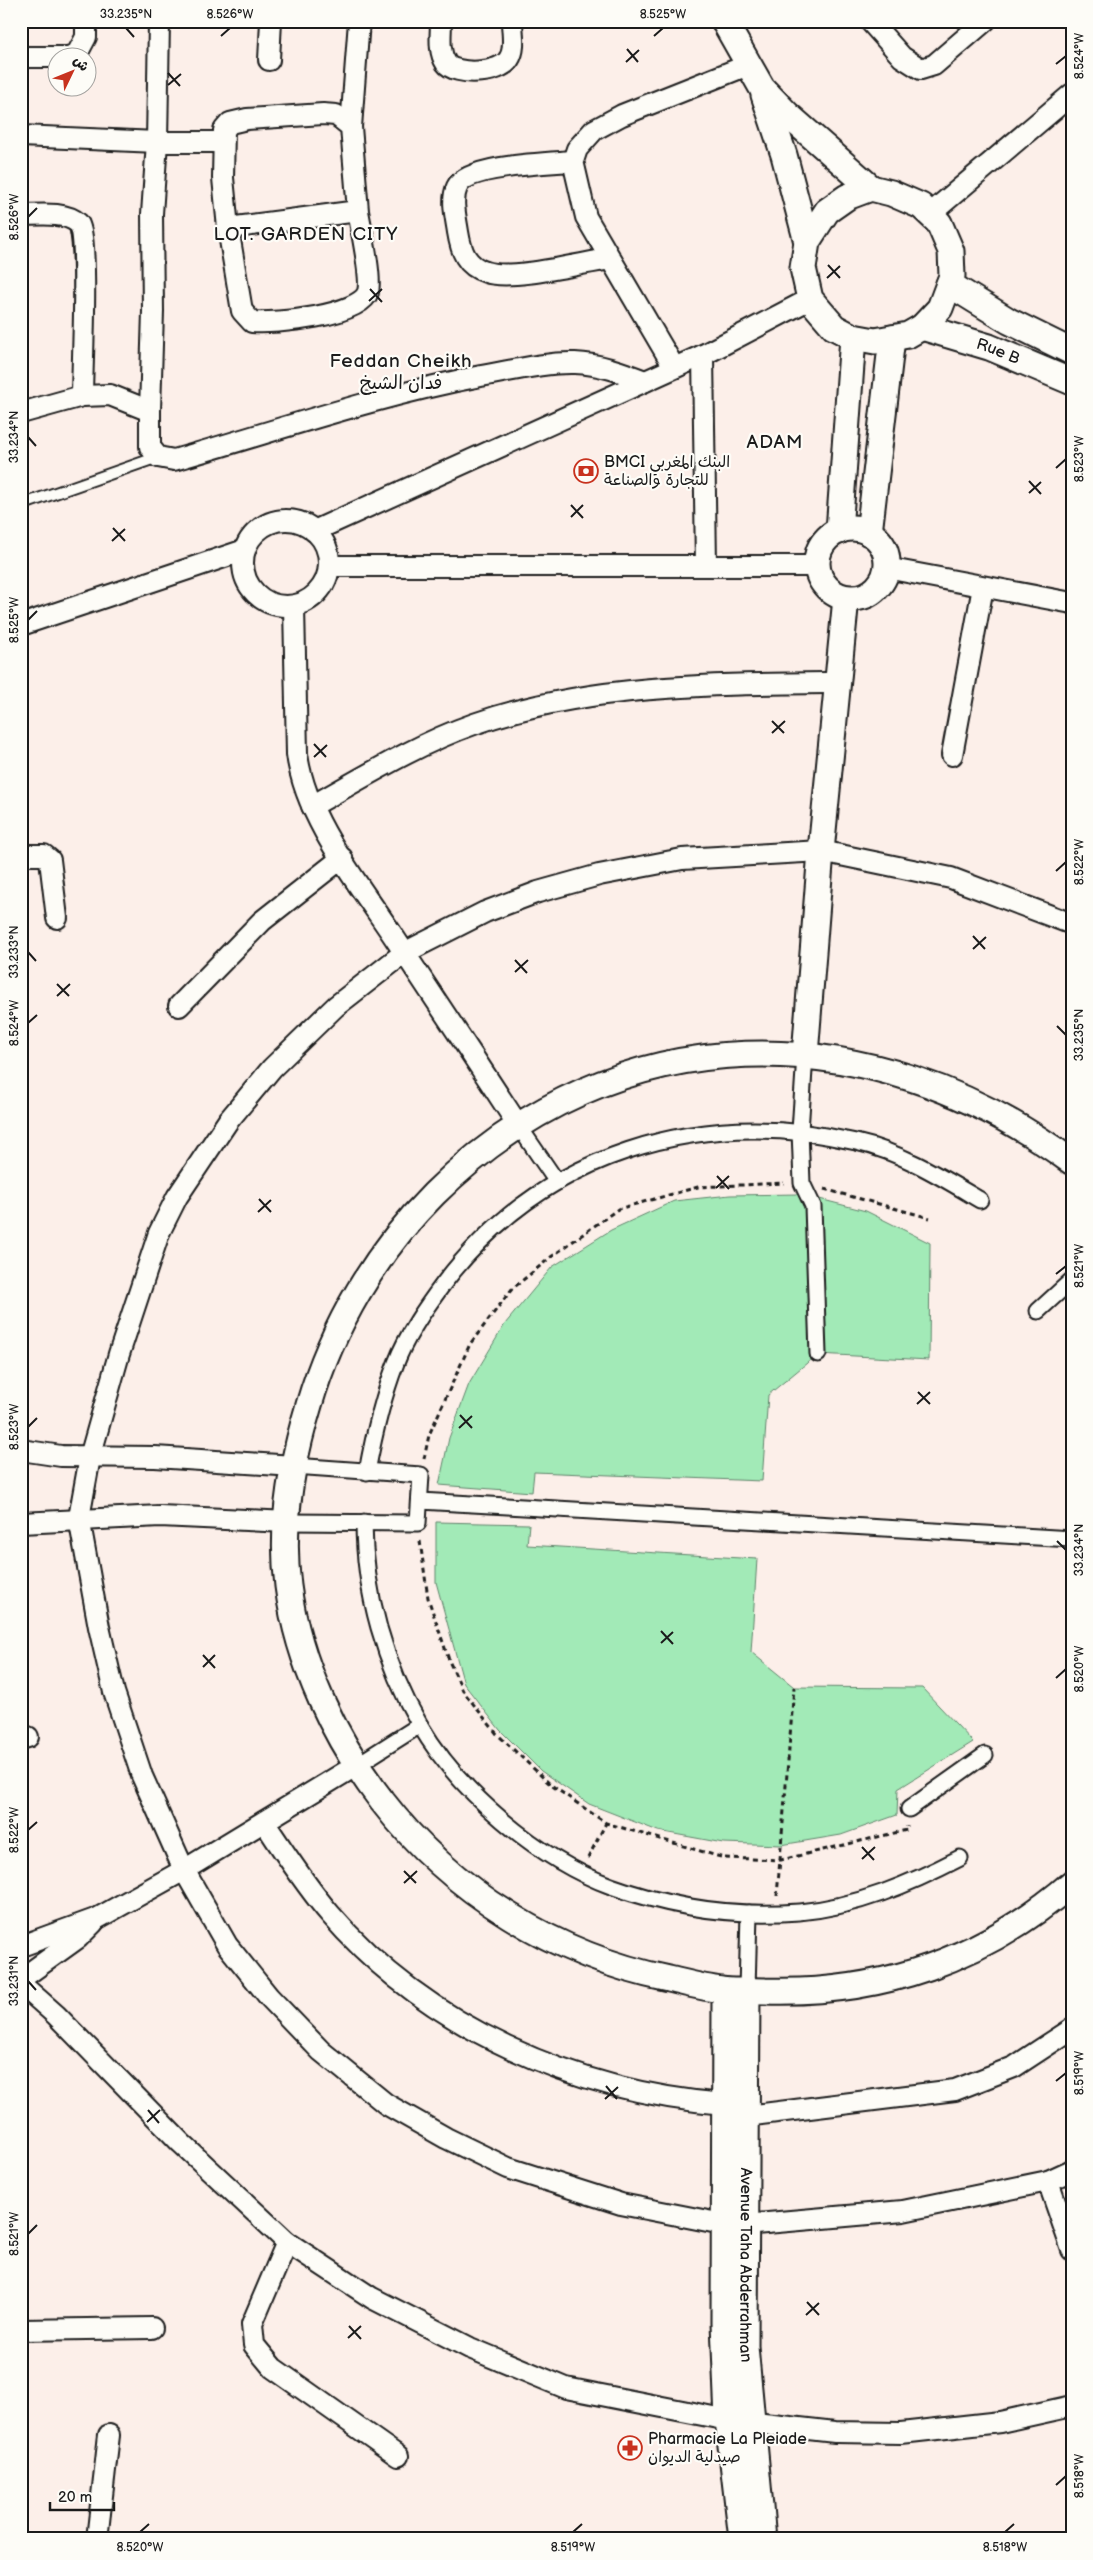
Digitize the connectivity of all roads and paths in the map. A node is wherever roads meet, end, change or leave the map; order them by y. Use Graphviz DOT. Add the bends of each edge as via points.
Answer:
graph roads {
  1 [pos="86,21"];
  2 [pos="159,21"];
  3 [pos="271,21"];
  4 [pos="360,21"];
  5 [pos="441,21"];
  6 [pos="512,21"];
  7 [pos="724,21"];
  8 [pos="870,21"];
  9 [pos="985,21"];
  10 [pos="21,57"];
  11 [pos="269,60"];
  12 [pos="748,65"];
  13 [pos="762,88"];
  14 [pos="1072,94"];
  15 [pos="351,127"];
  16 [pos="21,136"];
  17 [pos="158,142"];
  18 [pos="223,142"];
  19 [pos="573,161"];
  20 [pos="871,188"];
  21 [pos="358,211"];
  22 [pos="930,214"];
  23 [pos="21,215"];
  24 [pos="228,228"];
  25 [pos="807,242"];
  26 [pos="610,259"];
  27 [pos="949,284"];
  28 [pos="810,299"];
  29 [pos="922,327"];
  30 [pos="853,337"];
  31 [pos="892,338"];
  32 [pos="1072,352"];
  33 [pos="703,355"];
  34 [pos="674,367"];
  35 [pos="645,381"];
  36 [pos="1072,382"];
  37 [pos="82,396"];
  38 [pos="150,411"];
  39 [pos="21,413"];
  40 [pos="158,457"];
  41 [pos="21,505"];
  42 [pos="314,531"];
  43 [pos="839,531"];
  44 [pos="869,533"];
  45 [pos="245,550"];
  46 [pos="329,566"];
  47 [pos="706,566"];
  48 [pos="816,566"];
  49 [pos="886,568"];
  50 [pos="984,587"];
  51 [pos="846,598"];
  52 [pos="1072,603"];
  53 [pos="294,606"];
  54 [pos="21,625"];
  55 [pos="837,683"];
  56 [pos="952,755"];
  57 [pos="312,806"];
  58 [pos="821,851"];
  59 [pos="21,855"];
  60 [pos="342,858"];
  61 [pos="57,918"];
  62 [pos="1072,924"];
  63 [pos="404,953"];
  64 [pos="179,1006"];
  65 [pos="804,1055"];
  66 [pos="518,1125"];
  67 [pos="800,1131"];
  68 [pos="1072,1162"];
  69 [pos="556,1182"];
  70 [pos="802,1183"];
  71 [pos="980,1200"];
  72 [pos="930,1218"];
  73 [pos="1072,1280"];
  74 [pos="1038,1311"];
  75 [pos="818,1354"];
  76 [pos="21,1450"];
  77 [pos="90,1457"];
  78 [pos="294,1466"];
  79 [pos="368,1472"];
  80 [pos="421,1475"];
  81 [pos="420,1501"];
  82 [pos="79,1518"];
  83 [pos="21,1522"];
  84 [pos="288,1522"];
  85 [pos="364,1522"];
  86 [pos="418,1523"];
  87 [pos="1072,1539"];
  88 [pos="794,1687"];
  89 [pos="420,1725"];
  90 [pos="985,1755"];
  91 [pos="357,1766"];
  92 [pos="909,1809"];
  93 [pos="264,1822"];
  94 [pos="606,1823"];
  95 [pos="960,1858"];
  96 [pos="781,1860"];
  97 [pos="184,1870"];
  98 [pos="581,1871"];
  99 [pos="1072,1883"];
  100 [pos="749,1913"];
  101 [pos="776,1913"];
  102 [pos="98,1918"];
  103 [pos="21,1946"];
  104 [pos="21,1979"];
  105 [pos="21,1984"];
  106 [pos="736,1990"];
  107 [pos="1072,2029"];
  108 [pos="724,2104"];
  109 [pos="746,2116"];
  110 [pos="1072,2170"];
  111 [pos="1048,2181"];
  112 [pos="733,2225"];
  113 [pos="287,2242"];
  114 [pos="1072,2250"];
  115 [pos="152,2328"];
  116 [pos="21,2330"];
  117 [pos="1072,2406"];
  118 [pos="739,2421"];
  119 [pos="109,2434"];
  120 [pos="398,2456"];
  121 [pos="97,2539"];
  122 [pos="742,2539"];
  123 [pos="763,2539"];
  1 -- 10 [label="street" via="86,37 77,54 68,57"];
  2 -- 17 [label="street"];
  3 -- 11 [label="street"];
  4 -- 15 [label="street"];
  5 -- 6 [label="street" via="442,54 448,65 458,70 486,72 502,67 509,60 513,47"];
  7 -- 12 [label="street"];
  8 -- 9 [label="street" via="902,57 921,69 934,65"];
  12 -- 13 [label="street"];
  12 -- 19 [label="street" via="622,115 594,130 577,149"];
  13 -- 20 [label="street"];
  13 -- 25 [label="street"];
  14 -- 22 [label="street"];
  15 -- 18 [label="street" via="336,115 248,119 230,124 224,130"];
  15 -- 21 [label="street"];
  16 -- 17 [label="street"];
  17 -- 18 [label="street"];
  17 -- 38 [label="street" via="152,214"];
  18 -- 24 [label="street"];
  19 -- 26 [label="street" via="586,217"];
  19 -- 26 [label="street" via="484,171 464,179 457,186 454,202 461,252 471,265 487,273 511,274"];
  20 -- 22 [label="street" via="922,206"];
  20 -- 25 [label="street" via="847,197 827,211"];
  21 -- 24 [label="street"];
  21 -- 24 [label="street" via="368,275 368,291 361,302 349,309 271,324 252,322 242,311"];
  22 -- 27 [label="street" via="939,224 951,251 952,276"];
  23 -- 37 [label="street" via="59,216 80,227 84,266"];
  25 -- 28 [label="street" via="803,268"];
  26 -- 34 [label="street"];
  27 -- 29 [label="street" via="940,308"];
  27 -- 32 [label="street, Rue B" via="1009,321"];
  28 -- 30 [label="street" via="834,328"];
  28 -- 33 [label="street"];
  29 -- 31 [label="street" via="908,335"];
  29 -- 36 [label="street, Rue B" via="989,347"];
  30 -- 31 [label="street" via="875,341"];
  30 -- 43 [label="street"];
  31 -- 44 [label="street"];
  33 -- 34 [label="street"];
  33 -- 47 [label="street"];
  34 -- 35 [label="street"];
  35 -- 40 [label="street" via="599,366 574,363 506,372 352,406 174,460"];
  35 -- 42 [label="street"];
  37 -- 38 [label="street" via="110,395"];
  37 -- 39 [label="street"];
  38 -- 40 [label="street" via="150,447"];
  40 -- 41 [label="lane"];
  42 -- 45 [label="street" via="292,521 269,524 258,530"];
  42 -- 46 [label="street" via="323,541"];
  43 -- 44 [label="street" via="854,528"];
  43 -- 48 [label="street" via="820,546"];
  44 -- 49 [label="street" via="885,551"];
  45 -- 53 [label="street" via="243,564 253,592 279,606"];
  45 -- 54 [label="street"];
  46 -- 47 [label="street"];
  46 -- 53 [label="street" via="326,580 318,592 308,601"];
  47 -- 48 [label="street"];
  48 -- 51 [label="street" via="823,584 831,592"];
  49 -- 50 [label="street"];
  49 -- 51 [label="street" via="882,580 868,595"];
  50 -- 52 [label="street"];
  50 -- 56 [label="street"];
  51 -- 55 [label="street"];
  53 -- 57 [label="street" via="297,754 300,775"];
  55 -- 57 [label="street" via="755,683 666,689 591,696 524,709 474,724 432,742"];
  55 -- 58 [label="street"];
  57 -- 60 [label="street"];
  58 -- 62 [label="street" via="951,878"];
  58 -- 63 [label="street" via="682,859 600,875 538,892 484,912"];
  58 -- 65 [label="street"];
  59 -- 61 [label="street" via="44,855 50,860"];
  60 -- 63 [label="street"];
  60 -- 64 [label="street" via="262,921"];
  63 -- 66 [label="street"];
  63 -- 77 [label="street" via="336,1006 272,1068 228,1121 177,1197 159,1233 119,1354"];
  65 -- 66 [label="street" via="734,1054 657,1066 592,1087"];
  65 -- 67 [label="street"];
  65 -- 68 [label="street" via="885,1069 952,1092 1016,1123"];
  66 -- 69 [label="street"];
  66 -- 78 [label="street" via="449,1178 379,1259 328,1353 302,1427"];
  67 -- 69 [label="street" via="730,1129 670,1138 612,1155"];
  67 -- 70 [label="street"];
  67 -- 71 [label="street" via="858,1142 922,1166"];
  69 -- 79 [label="street" via="506,1217 469,1252 426,1307 394,1369 376,1418"];
  70 -- 72 [label="path"];
  70 -- 75 [label="street" via="813,1206"];
  70 -- 80 [label="path" via="698,1187 618,1209 550,1257 512,1288 470,1344 428,1435"];
  73 -- 74 [label="street"];
  76 -- 77 [label="street"];
  77 -- 78 [label="street" via="155,1457"];
  77 -- 82 [label="street"];
  78 -- 79 [label="street"];
  78 -- 84 [label="street"];
  79 -- 80 [label="street"];
  80 -- 81 [label="street"];
  81 -- 86 [label="street"];
  81 -- 87 [label="street"];
  82 -- 83 [label="street"];
  82 -- 84 [label="street" via="160,1516"];
  82 -- 97 [label="street" via="114,1692 142,1776"];
  84 -- 85 [label="street"];
  84 -- 91 [label="street" via="288,1584 305,1655 333,1724"];
  85 -- 86 [label="street"];
  85 -- 89 [label="street" via="372,1605 391,1666"];
  86 -- 94 [label="path" via="428,1598 463,1691 497,1734 550,1785"];
  88 -- 96 [label="path"];
  89 -- 91 [label="street"];
  89 -- 98 [label="street" via="456,1774 502,1819 553,1857"];
  90 -- 92 [label="street"];
  91 -- 93 [label="street"];
  91 -- 106 [label="street" via="419,1844 476,1893 508,1915 577,1951 614,1965"];
  92 -- 96 [label="path" via="907,1830"];
  93 -- 97 [label="street"];
  93 -- 108 [label="street" via="331,1916 381,1965 462,2024 505,2047 592,2079 689,2101"];
  94 -- 96 [label="path" via="724,1858"];
  94 -- 98 [label="path"];
  95 -- 101 [label="street" via="914,1882 867,1899 801,1912"];
  96 -- 101 [label="path"];
  97 -- 102 [label="street"];
  97 -- 112 [label="street" via="226,1945 269,1997 321,2051 386,2104 508,2168 621,2204"];
  98 -- 100 [label="street" via="610,1885 670,1904 733,1914"];
  99 -- 106 [label="street" via="998,1936 934,1965 865,1986 792,1992"];
  100 -- 101 [label="street"];
  100 -- 106 [label="street"];
  102 -- 103 [label="street"];
  102 -- 104 [label="street" via="78,1938"];
  105 -- 113 [label="street" via="56,2015 181,2143"];
  106 -- 108 [label="street, Avenue Taha Abderrahman"];
  106 -- 109 [label="street, Avenue Taha Abderrahman"];
  107 -- 109 [label="street" via="1014,2067 955,2090"];
  108 -- 112 [label="street, Avenue Taha Abderrahman"];
  109 -- 112 [label="street, Avenue Taha Abderrahman"];
  110 -- 111 [label="street"];
  111 -- 112 [label="street" via="903,2211"];
  111 -- 114 [label="street"];
  112 -- 118 [label="street, Avenue Taha Abderrahman"];
  113 -- 118 [label="street" via="372,2298 470,2348 566,2388"];
  113 -- 120 [label="street" via="252,2324 254,2345 273,2368"];
  115 -- 116 [label="street"];
  117 -- 118 [label="street" via="1000,2422 901,2433 835,2432"];
  118 -- 122 [label="street, Avenue Taha Abderrahman"];
  118 -- 123 [label="street, Avenue Taha Abderrahman"];
  119 -- 121 [label="street"];
}
